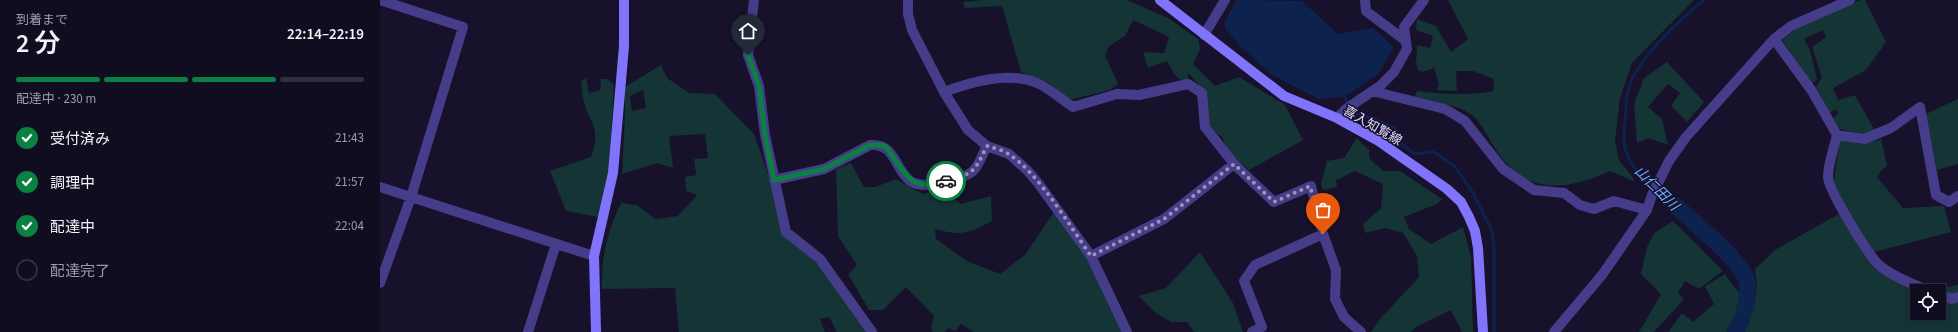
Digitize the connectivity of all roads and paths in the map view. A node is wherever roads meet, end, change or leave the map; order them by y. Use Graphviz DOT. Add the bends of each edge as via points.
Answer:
graph roads {
  1 [pos="380,0"];
  2 [pos="624,0"];
  3 [pos="754,0"];
  4 [pos="908,0"];
  5 [pos="1160,0"];
  6 [pos="1225,0"];
  7 [pos="1366,0"];
  8 [pos="1424,0"];
  9 [pos="1850,0"];
  10 [pos="1204,35"];
  11 [pos="1774,39"];
  12 [pos="1406,41"];
  13 [pos="1372,91"];
  14 [pos="944,92"];
  15 [pos="1337,118"];
  16 [pos="1836,135"];
  17 [pos="987,146"];
  18 [pos="1234,164"];
  19 [pos="774,180"];
  20 [pos="380,187"];
  21 [pos="1958,196"];
  22 [pos="410,197"];
  23 [pos="1647,210"];
  24 [pos="1323,234"];
  25 [pos="556,244"];
  26 [pos="594,256"];
  27 [pos="1091,256"];
  28 [pos="380,283"];
  29 [pos="1911,284"];
  30 [pos="1946,297"];
  31 [pos="1958,297"];
  32 [pos="528,332"];
  33 [pos="596,332"];
  34 [pos="872,332"];
  35 [pos="1127,332"];
  36 [pos="1252,332"];
  37 [pos="1361,332"];
  38 [pos="1483,332"];
  39 [pos="1554,332"];
  1 -- 22 [label="street" via="463,27"];
  2 -- 26 [label="main road" via="624,46 613,173"];
  3 -- 19 [label="street" via="748,55 759,86"];
  4 -- 14 [label="street" via="912,30"];
  5 -- 10 [label="main road, 喜入知覧線"];
  6 -- 10 [label="street"];
  7 -- 12 [label="street" via="1366,11"];
  8 -- 12 [label="street" via="1404,27"];
  9 -- 11 [label="street" via="1791,26"];
  10 -- 15 [label="main road, 喜入知覧線" via="1284,96"];
  11 -- 16 [label="street" via="1812,91"];
  11 -- 23 [label="street" via="1686,137 1669,160"];
  12 -- 13 [label="street" via="1407,50 1394,72"];
  13 -- 15 [label="street"];
  13 -- 23 [label="street" via="1446,109 1465,121 1503,169 1534,190 1564,193 1580,205 1594,209 1614,201"];
  14 -- 17 [label="street" via="968,130"];
  14 -- 18 [label="street" via="967,84 1015,77 1038,83 1073,107 1117,94 1139,95 1188,84 1202,93 1206,127"];
  15 -- 38 [label="main road, 喜入知覧線" via="1377,140 1447,189 1461,202 1475,231 1478,248"];
  16 -- 21 [label="street" via="1864,139 1891,128 1920,107 1936,195 1949,202"];
  16 -- 29 [label="street" via="1828,177 1830,188 1877,262"];
  17 -- 19 [label="street" via="975,170 968,175 938,184 920,185 909,180 886,147 878,145 870,145 824,169"];
  17 -- 27 [label="street" via="1009,154 1027,170"];
  18 -- 24 [label="street" via="1274,202 1310,186"];
  18 -- 27 [label="street" via="1164,219"];
  19 -- 34 [label="street" via="786,232 820,259"];
  20 -- 22 [label="street"];
  22 -- 25 [label="street"];
  22 -- 28 [label="street"];
  23 -- 39 [label="street" via="1602,275"];
  24 -- 36 [label="street" via="1255,265 1244,281 1262,327"];
  24 -- 37 [label="street" via="1336,270 1335,299 1344,317"];
  25 -- 26 [label="street"];
  25 -- 32 [label="street"];
  26 -- 33 [label="main road"];
  27 -- 35 [label="street"];
  30 -- 31 [label="street" via="1952,299"];
}
